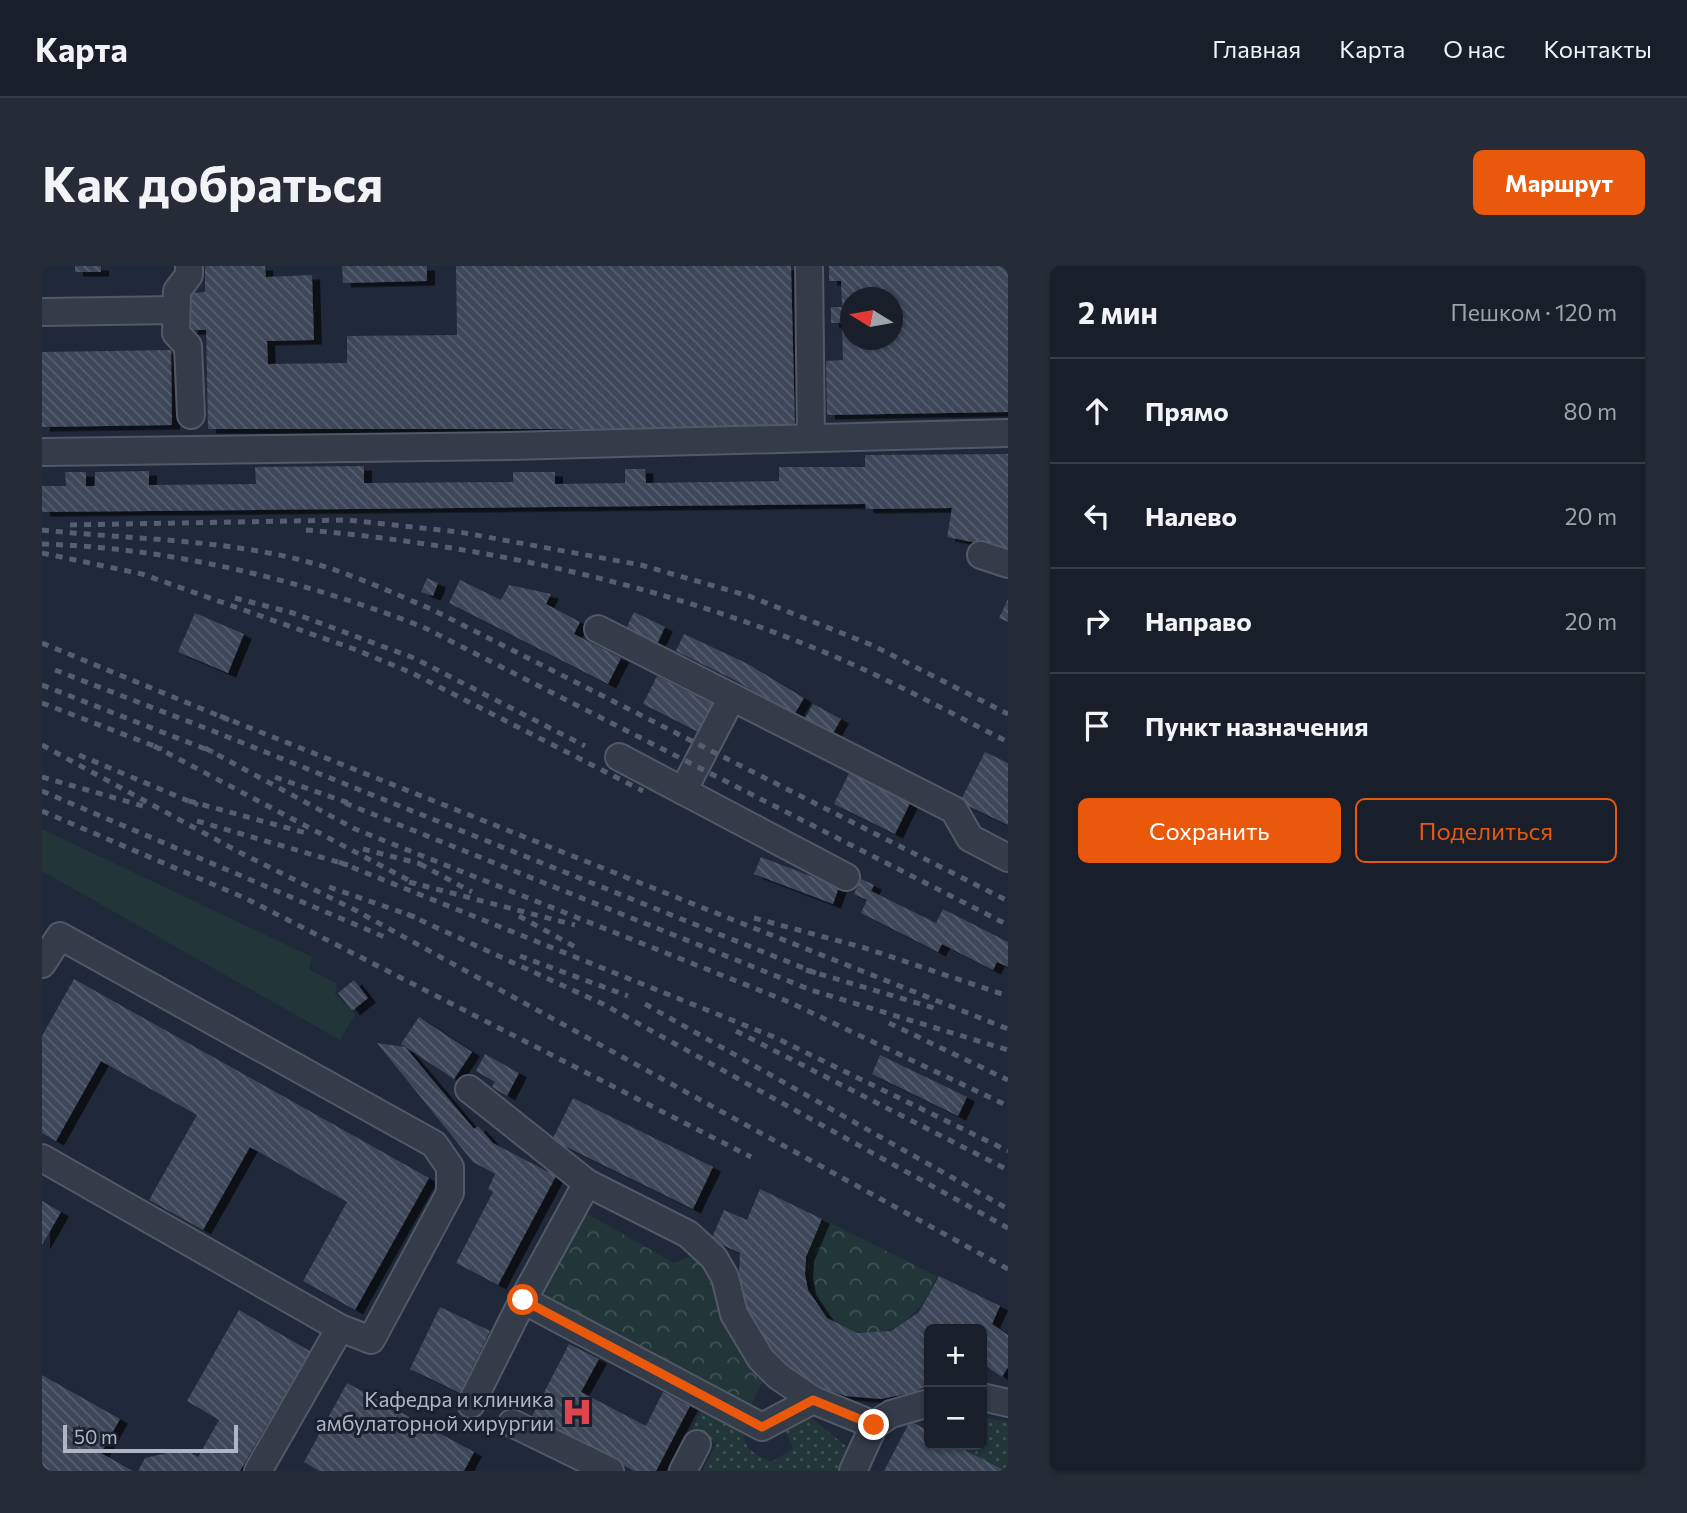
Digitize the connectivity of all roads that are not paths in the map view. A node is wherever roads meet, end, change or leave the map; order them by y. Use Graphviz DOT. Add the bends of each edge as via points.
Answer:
graph roads {
  1 [pos="189,266"];
  2 [pos="809,266"];
  3 [pos="176,310"];
  4 [pos="42,312"];
  5 [pos="191,415"];
  6 [pos="1008,433"];
  7 [pos="811,438"];
  8 [pos="42,452"];
  9 [pos="981,555"];
  10 [pos="1008,564"];
  11 [pos="598,629"];
  12 [pos="732,697"];
  13 [pos="620,757"];
  14 [pos="683,790"];
  15 [pos="1008,858"];
  16 [pos="846,877"];
  17 [pos="42,964"];
  18 [pos="469,1089"];
  19 [pos="42,1158"];
  20 [pos="587,1183"];
  21 [pos="523,1300"];
  22 [pos="340,1328"];
  23 [pos="987,1398"];
  24 [pos="813,1400"];
  25 [pos="1008,1403"];
  26 [pos="471,1404"];
  27 [pos="924,1404"];
  28 [pos="512,1423"];
  29 [pos="874,1425"];
  30 [pos="697,1444"];
  31 [pos="604,1470"];
  32 [pos="258,1471"];
  33 [pos="683,1471"];
  34 [pos="853,1471"];
  1 -- 3 [label="lane" via="189,275 177,291"];
  2 -- 7 [label="lane"];
  3 -- 4 [label="lane"];
  3 -- 5 [label="lane" via="176,332 188,346"];
  6 -- 7 [label="lane"];
  7 -- 8 [label="lane"];
  9 -- 10 [label="lane"];
  11 -- 12 [label="lane"];
  12 -- 14 [label="lane"];
  12 -- 15 [label="lane" via="954,810 970,838"];
  13 -- 14 [label="lane"];
  14 -- 16 [label="lane"];
  17 -- 22 [label="lane" via="60,936 434,1144 450,1167 450,1193 371,1340"];
  18 -- 20 [label="lane"];
  19 -- 22 [label="lane"];
  20 -- 21 [label="lane"];
  20 -- 24 [label="lane" via="688,1234 714,1258 750,1344 778,1376"];
  21 -- 24 [label="lane" via="762,1427"];
  21 -- 26 [label="lane"];
  22 -- 32 [label="lane"];
  23 -- 25 [label="lane"];
  24 -- 29 [label="lane"];
  27 -- 29 [label="lane" via="891,1414"];
  28 -- 31 [label="lane"];
  29 -- 34 [label="lane"];
  30 -- 33 [label="lane"];
}
